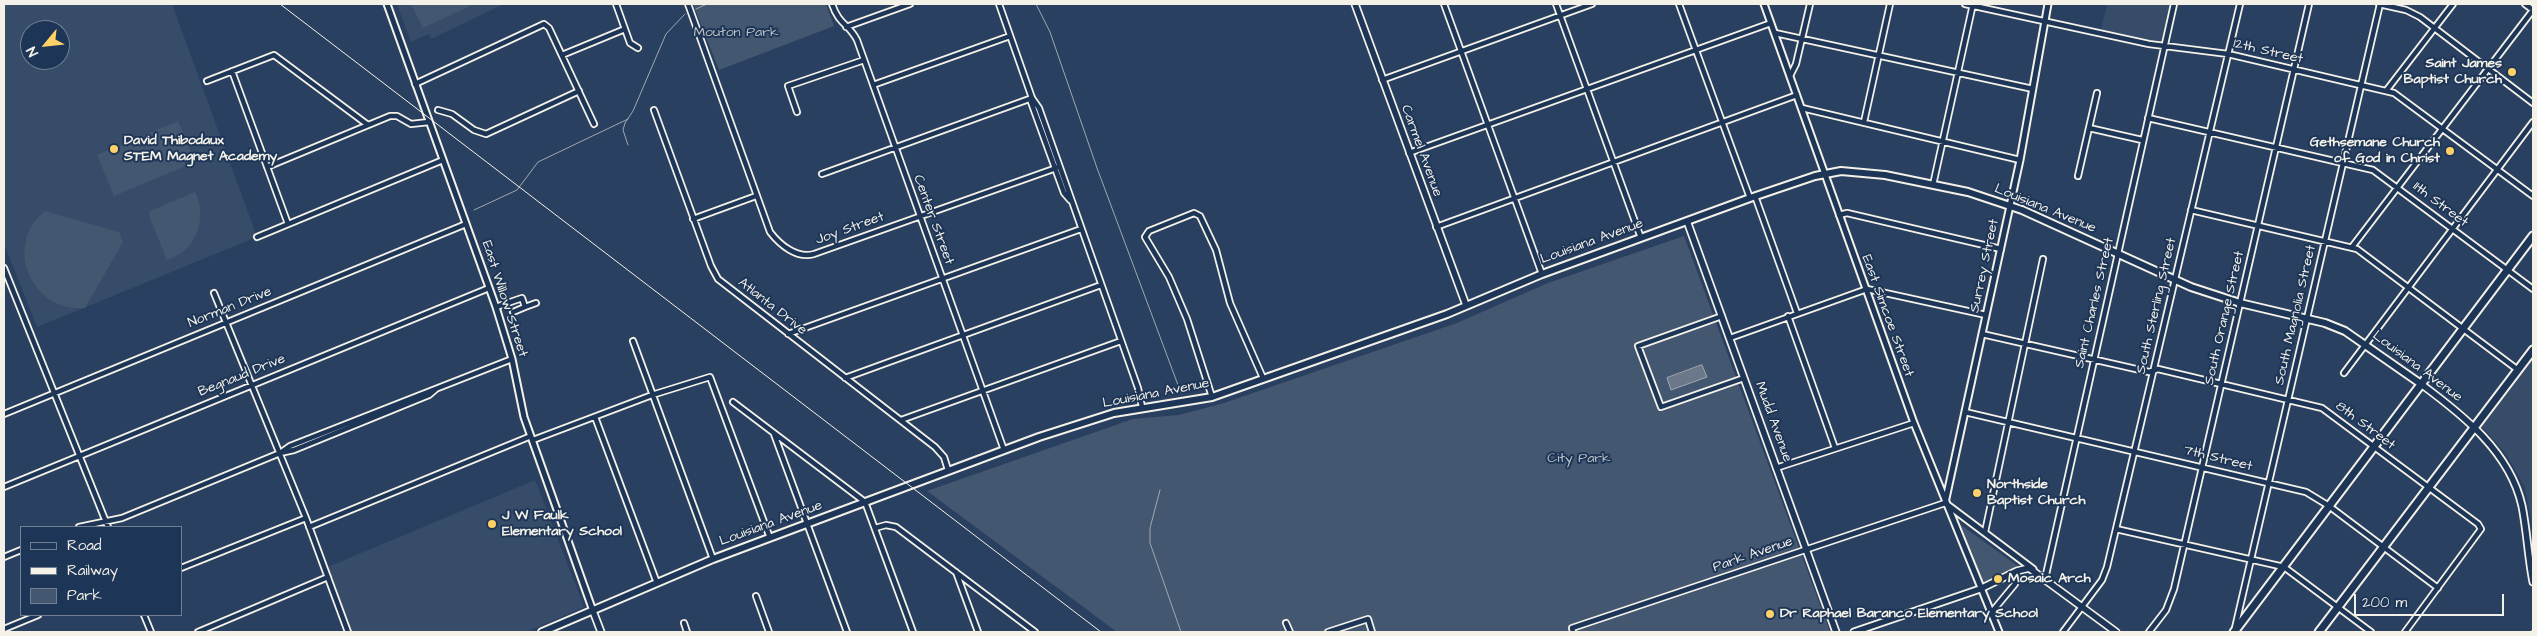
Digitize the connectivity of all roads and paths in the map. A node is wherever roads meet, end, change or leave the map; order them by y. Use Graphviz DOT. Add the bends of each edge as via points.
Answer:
graph roads {
  1 [pos="387,4"];
  2 [pos="616,4"];
  3 [pos="688,4"];
  4 [pos="832,4"];
  5 [pos="910,4"];
  6 [pos="999,4"];
  7 [pos="1362,4"];
  8 [pos="1444,4"];
  9 [pos="1556,4"];
  10 [pos="1592,4"];
  11 [pos="1679,4"];
  12 [pos="1764,4"];
  13 [pos="1810,4"];
  14 [pos="1890,4"];
  15 [pos="1966,4"];
  16 [pos="2048,4"];
  17 [pos="2174,4"];
  18 [pos="2240,4"];
  19 [pos="2309,4"];
  20 [pos="2380,4"];
  21 [pos="2453,4"];
  22 [pos="2525,4"];
  23 [pos="1355,5"];
  24 [pos="1973,5"];
  25 [pos="2533,10"];
  26 [pos="1560,15"];
  27 [pos="2046,21"];
  28 [pos="1771,23"];
  29 [pos="846,27"];
  30 [pos="2434,28"];
  31 [pos="625,29"];
  32 [pos="1775,33"];
  33 [pos="1010,36"];
  34 [pos="1802,39"];
  35 [pos="2164,47"];
  36 [pos="638,48"];
  37 [pos="1695,49"];
  38 [pos="1460,52"];
  39 [pos="2228,54"];
  40 [pos="562,55"];
  41 [pos="1879,56"];
  42 [pos="864,60"];
  43 [pos="2488,68"];
  44 [pos="2294,70"];
  45 [pos="232,71"];
  46 [pos="1958,73"];
  47 [pos="1790,76"];
  48 [pos="1382,80"];
  49 [pos="207,81"];
  50 [pos="415,84"];
  51 [pos="873,85"];
  52 [pos="2361,85"];
  53 [pos="1586,88"];
  54 [pos="2033,89"];
  55 [pos="579,91"];
  56 [pos="2386,91"];
  57 [pos="2097,93"];
  58 [pos="1797,95"];
  59 [pos="1032,98"];
  60 [pos="2533,103"];
  61 [pos="1802,108"];
  62 [pos="438,110"];
  63 [pos="654,110"];
  64 [pos="797,112"];
  65 [pos="2148,118"];
  66 [pos="429,122"];
  67 [pos="1722,122"];
  68 [pos="1864,122"];
  69 [pos="2533,122"];
  70 [pos="594,124"];
  71 [pos="368,125"];
  72 [pos="1487,125"];
  73 [pos="2089,128"];
  74 [pos="2442,128"];
  75 [pos="2209,132"];
  76 [pos="2142,140"];
  77 [pos="1942,141"];
  78 [pos="896,147"];
  79 [pos="2275,148"];
  80 [pos="1409,153"];
  81 [pos="443,160"];
  82 [pos="2020,160"];
  83 [pos="1613,162"];
  84 [pos="2343,163"];
  85 [pos="267,167"];
  86 [pos="1057,167"];
  87 [pos="2498,169"];
  88 [pos="822,174"];
  89 [pos="1825,174"];
  90 [pos="2078,176"];
  91 [pos="1933,185"];
  92 [pos="2398,187"];
  93 [pos="756,196"];
  94 [pos="2533,196"];
  95 [pos="1753,197"];
  96 [pos="1514,198"];
  97 [pos="2010,206"];
  98 [pos="2191,210"];
  99 [pos="1839,214"];
  100 [pos="920,216"];
  101 [pos="693,219"];
  102 [pos="1687,221"];
  103 [pos="288,224"];
  104 [pos="466,224"];
  105 [pos="2258,225"];
  106 [pos="1436,227"];
  107 [pos="2452,228"];
  108 [pos="1081,229"];
  109 [pos="2533,236"];
  110 [pos="257,237"];
  111 [pos="1641,238"];
  112 [pos="2325,240"];
  113 [pos="2352,248"];
  114 [pos="2001,249"];
  115 [pos="2117,253"];
  116 [pos="2043,258"];
  117 [pos="4,268"];
  118 [pos="2508,270"];
  119 [pos="1542,274"];
  120 [pos="942,278"];
  121 [pos="2175,280"];
  122 [pos="1101,285"];
  123 [pos="2408,287"];
  124 [pos="489,288"];
  125 [pos="1866,289"];
  126 [pos="2533,289"];
  127 [pos="214,293"];
  128 [pos="536,303"];
  129 [pos="2240,303"];
  130 [pos="1466,305"];
  131 [pos="496,307"];
  132 [pos="525,307"];
  133 [pos="513,312"];
  134 [pos="1797,313"];
  135 [pos="1986,315"];
  136 [pos="1722,316"];
  137 [pos="1788,316"];
  138 [pos="2307,318"];
  139 [pos="226,322"];
  140 [pos="2463,328"];
  141 [pos="788,334"];
  142 [pos="963,334"];
  143 [pos="1982,334"];
  144 [pos="1730,338"];
  145 [pos="1121,340"];
  146 [pos="633,341"];
  147 [pos="2024,343"];
  148 [pos="2366,344"];
  149 [pos="2533,350"];
  150 [pos="512,359"];
  151 [pos="2094,359"];
  152 [pos="2518,370"];
  153 [pos="2154,371"];
  154 [pos="2344,372"];
  155 [pos="845,378"];
  156 [pos="1263,378"];
  157 [pos="1744,378"];
  158 [pos="251,384"];
  159 [pos="2221,384"];
  160 [pos="2421,384"];
  161 [pos="982,390"];
  162 [pos="53,394"];
  163 [pos="652,395"];
  164 [pos="1212,397"];
  165 [pos="2288,400"];
  166 [pos="733,402"];
  167 [pos="1142,407"];
  168 [pos="1965,412"];
  169 [pos="4,414"];
  170 [pos="595,417"];
  171 [pos="901,420"];
  172 [pos="2007,421"];
  173 [pos="1914,422"];
  174 [pos="2474,428"];
  175 [pos="774,433"];
  176 [pos="532,438"];
  177 [pos="2076,438"];
  178 [pos="2374,447"];
  179 [pos="1835,448"];
  180 [pos="1004,450"];
  181 [pos="2135,451"];
  182 [pos="280,453"];
  183 [pos="78,455"];
  184 [pos="2202,466"];
  185 [pos="1776,468"];
  186 [pos="948,470"];
  187 [pos="2268,483"];
  188 [pos="4,487"];
  189 [pos="2429,488"];
  190 [pos="865,502"];
  191 [pos="1946,503"];
  192 [pos="2329,506"];
  193 [pos="306,518"];
  194 [pos="106,522"];
  195 [pos="808,524"];
  196 [pos="84,526"];
  197 [pos="108,526"];
  198 [pos="309,527"];
  199 [pos="875,528"];
  200 [pos="2116,529"];
  201 [pos="1985,532"];
  202 [pos="770,538"];
  203 [pos="2184,545"];
  204 [pos="2384,547"];
  205 [pos="1806,549"];
  206 [pos="20,550"];
  207 [pos="4,557"];
  208 [pos="713,559"];
  209 [pos="2250,560"];
  210 [pos="2284,567"];
  211 [pos="182,568"];
  212 [pos="2034,570"];
  213 [pos="956,571"];
  214 [pos="328,577"];
  215 [pos="2045,578"];
  216 [pos="2533,582"];
  217 [pos="657,583"];
  218 [pos="2015,584"];
  219 [pos="2438,588"];
  220 [pos="1980,589"];
  221 [pos="756,596"];
  222 [pos="2082,607"];
  223 [pos="2338,607"];
  224 [pos="593,611"];
  225 [pos="1991,613"];
  226 [pos="36,616"];
  227 [pos="144,616"];
  228 [pos="684,623"];
  229 [pos="1286,623"];
  230 [pos="1580,625"];
  231 [pos="4,629"];
  232 [pos="151,632"];
  233 [pos="198,632"];
  234 [pos="348,632"];
  235 [pos="542,632"];
  236 [pos="600,632"];
  237 [pos="687,632"];
  238 [pos="770,632"];
  239 [pos="847,632"];
  240 [pos="913,632"];
  241 [pos="978,632"];
  242 [pos="1035,632"];
  243 [pos="1290,632"];
  244 [pos="1328,632"];
  245 [pos="1372,632"];
  246 [pos="1573,632"];
  247 [pos="1582,632"];
  248 [pos="1836,632"];
  249 [pos="1854,632"];
  250 [pos="1999,632"];
  251 [pos="2063,632"];
  252 [pos="2116,632"];
  253 [pos="2149,632"];
  254 [pos="2234,632"];
  255 [pos="2319,632"];
  256 [pos="2371,632"];
  257 [pos="2405,632"];
  1 -- 50 [label="street, East Willow Street"];
  2 -- 31 [label="street"];
  3 -- 93 [label="street, Joy Street"];
  4 -- 29 [label="street, Center Street" via="837,18"];
  5 -- 29 [label="street"];
  6 -- 33 [label="street"];
  7 -- 23 [label="street"];
  8 -- 38 [label="street"];
  9 -- 26 [label="street"];
  10 -- 26 [label="street"];
  11 -- 37 [label="street"];
  12 -- 28 [label="street, East Simcoe Street"];
  13 -- 34 [label="street"];
  14 -- 41 [label="street"];
  15 -- 24 [label="street, 12th Street"];
  16 -- 27 [label="street, Surrey Street"];
  17 -- 35 [label="street, Saint Charles Street"];
  18 -- 39 [label="street, South Sterling Street"];
  19 -- 44 [label="street, South Orange Street"];
  20 -- 30 [label="street" via="2410,12"];
  20 -- 52 [label="street, South Magnolia Street"];
  21 -- 30 [label="street"];
  22 -- 25 [label="street"];
  23 -- 48 [label="main road, Carmel Avenue"];
  24 -- 27 [label="street, 12th Street"];
  24 -- 46 [label="street"];
  25 -- 43 [label="street"];
  26 -- 38 [label="street"];
  26 -- 53 [label="street"];
  27 -- 35 [label="street, 12th Street"];
  27 -- 54 [label="street, Surrey Street"];
  28 -- 32 [label="street, East Simcoe Street"];
  28 -- 37 [label="street"];
  29 -- 42 [label="street, Center Street" via="854,34"];
  30 -- 43 [label="street"];
  30 -- 56 [label="street"];
  31 -- 36 [label="street" via="630,43"];
  31 -- 40 [label="street"];
  32 -- 34 [label="street"];
  32 -- 47 [label="street, East Simcoe Street"];
  33 -- 51 [label="street"];
  33 -- 59 [label="street"];
  34 -- 41 [label="street"];
  34 -- 47 [label="street"];
  35 -- 39 [label="street, 12th Street"];
  35 -- 65 [label="street, Saint Charles Street"];
  37 -- 53 [label="street"];
  37 -- 67 [label="street"];
  38 -- 48 [label="street"];
  38 -- 72 [label="street"];
  39 -- 44 [label="street, 12th Street"];
  39 -- 75 [label="street, South Sterling Street"];
  40 -- 50 [label="street" via="544,24"];
  40 -- 55 [label="street"];
  41 -- 46 [label="street"];
  41 -- 68 [label="street"];
  42 -- 51 [label="street, Center Street"];
  42 -- 64 [label="street" via="788,86"];
  43 -- 60 [label="street"];
  43 -- 74 [label="street"];
  44 -- 52 [label="street, 12th Street"];
  44 -- 79 [label="street, South Orange Street"];
  45 -- 49 [label="street"];
  45 -- 71 [label="street" via="276,55"];
  45 -- 85 [label="street"];
  46 -- 54 [label="street"];
  46 -- 77 [label="street"];
  47 -- 58 [label="street, East Simcoe Street"];
  48 -- 80 [label="main road, Carmel Avenue"];
  50 -- 66 [label="street, East Willow Street"];
  51 -- 78 [label="street, Center Street"];
  52 -- 56 [label="street, 12th Street"];
  52 -- 84 [label="street, South Magnolia Street"];
  53 -- 72 [label="street"];
  53 -- 83 [label="street"];
  54 -- 82 [label="street, Surrey Street"];
  55 -- 62 [label="street" via="486,134 474,130 452,114"];
  55 -- 70 [label="street"];
  56 -- 74 [label="street, 12th Street" via="2398,95"];
  57 -- 73 [label="street"];
  58 -- 61 [label="street, East Simcoe Street"];
  58 -- 67 [label="street"];
  59 -- 78 [label="street"];
  59 -- 86 [label="street" via="1039,108"];
  61 -- 68 [label="street"];
  61 -- 89 [label="street, East Simcoe Street"];
  63 -- 101 [label="street, Atlanta Drive"];
  65 -- 75 [label="street, 11th Street"];
  65 -- 76 [label="street, Saint Charles Street"];
  66 -- 71 [label="street" via="411,124 394,116"];
  66 -- 81 [label="street, East Willow Street"];
  67 -- 83 [label="street"];
  67 -- 95 [label="street"];
  68 -- 77 [label="street"];
  69 -- 87 [label="street"];
  71 -- 85 [label="street"];
  72 -- 80 [label="street"];
  72 -- 96 [label="street"];
  73 -- 76 [label="street"];
  73 -- 90 [label="street"];
  74 -- 87 [label="street, 12th Street"];
  74 -- 92 [label="street"];
  75 -- 79 [label="street, 11th Street"];
  75 -- 98 [label="street, South Sterling Street"];
  76 -- 115 [label="street, Saint Charles Street"];
  77 -- 82 [label="street"];
  77 -- 91 [label="street"];
  78 -- 88 [label="street"];
  78 -- 100 [label="street, Center Street"];
  79 -- 84 [label="street, 11th Street"];
  79 -- 105 [label="street, South Orange Street"];
  80 -- 106 [label="main road, Carmel Avenue"];
  81 -- 103 [label="street"];
  81 -- 104 [label="street, East Willow Street"];
  82 -- 97 [label="street, Surrey Street"];
  83 -- 96 [label="street"];
  83 -- 111 [label="street"];
  84 -- 92 [label="street, 11th Street" via="2373,170"];
  84 -- 112 [label="street, South Magnolia Street"];
  85 -- 103 [label="street"];
  86 -- 100 [label="street, Joy Street"];
  86 -- 108 [label="street"];
  87 -- 94 [label="street, 12th Street"];
  87 -- 107 [label="street"];
  89 -- 91 [label="main road, Louisiana Avenue" via="1870,172"];
  89 -- 95 [label="main road, Louisiana Avenue"];
  89 -- 99 [label="street, East Simcoe Street"];
  91 -- 97 [label="main road, Louisiana Avenue"];
  92 -- 107 [label="street, 11th Street"];
  92 -- 113 [label="street"];
  93 -- 100 [label="street, Joy Street" via="772,235 799,255 814,254"];
  93 -- 101 [label="street"];
  95 -- 102 [label="main road, Louisiana Avenue"];
  95 -- 134 [label="street"];
  96 -- 106 [label="street"];
  96 -- 119 [label="street"];
  97 -- 114 [label="street, Surrey Street"];
  97 -- 115 [label="main road, Louisiana Avenue"];
  98 -- 105 [label="street"];
  98 -- 121 [label="street, South Sterling Street"];
  99 -- 114 [label="street" via="1847,213"];
  99 -- 125 [label="street, East Simcoe Street"];
  100 -- 120 [label="street, Center Street"];
  101 -- 141 [label="street, Atlanta Drive" via="718,279"];
  102 -- 111 [label="main road, Louisiana Avenue"];
  102 -- 136 [label="main road, Mudd Avenue"];
  103 -- 110 [label="street"];
  104 -- 124 [label="street, East Willow Street"];
  104 -- 139 [label="street, Norman Drive"];
  105 -- 112 [label="street"];
  105 -- 129 [label="street, South Orange Street"];
  106 -- 130 [label="main road, Carmel Avenue"];
  107 -- 118 [label="street, 11th Street"];
  107 -- 123 [label="street"];
  108 -- 120 [label="street"];
  108 -- 122 [label="street"];
  109 -- 118 [label="highway"];
  111 -- 119 [label="main road, Louisiana Avenue"];
  112 -- 113 [label="street"];
  112 -- 138 [label="street, South Magnolia Street"];
  113 -- 123 [label="street"];
  114 -- 135 [label="street, Surrey Street"];
  115 -- 121 [label="main road, Louisiana Avenue"];
  115 -- 151 [label="street, Saint Charles Street"];
  116 -- 147 [label="street"];
  117 -- 162 [label="street"];
  118 -- 126 [label="street, 11th Street"];
  118 -- 140 [label="highway"];
  119 -- 130 [label="main road, Louisiana Avenue"];
  120 -- 141 [label="street"];
  120 -- 142 [label="street, Center Street"];
  121 -- 129 [label="main road, Louisiana Avenue"];
  121 -- 153 [label="street, South Sterling Street"];
  122 -- 142 [label="street"];
  122 -- 145 [label="street"];
  123 -- 140 [label="street"];
  123 -- 148 [label="street"];
  124 -- 131 [label="street, East Willow Street"];
  124 -- 158 [label="street, Begnaud Drive"];
  125 -- 134 [label="street"];
  125 -- 135 [label="street"];
  125 -- 173 [label="street, East Simcoe Street"];
  127 -- 139 [label="street"];
  128 -- 132 [label="street"];
  129 -- 138 [label="main road, Louisiana Avenue"];
  129 -- 159 [label="street, South Orange Street"];
  130 -- 156 [label="main road, Louisiana Avenue"];
  131 -- 132 [label="street" via="522,298"];
  131 -- 150 [label="street, East Willow Street"];
  132 -- 133 [label="street"];
  134 -- 137 [label="street"];
  135 -- 143 [label="street, Surrey Street"];
  136 -- 144 [label="main road, Mudd Avenue"];
  136 -- 157 [label="street" via="1638,346 1661,407"];
  137 -- 144 [label="street"];
  137 -- 179 [label="street"];
  138 -- 148 [label="main road, Louisiana Avenue" via="2345,331"];
  138 -- 165 [label="street, South Magnolia Street"];
  139 -- 158 [label="street"];
  139 -- 162 [label="street, Norman Drive"];
  140 -- 152 [label="street"];
  140 -- 160 [label="highway"];
  141 -- 155 [label="street, Atlanta Drive"];
  142 -- 155 [label="street"];
  142 -- 161 [label="street, Center Street"];
  143 -- 147 [label="street, 8th Street"];
  143 -- 168 [label="street, Surrey Street"];
  144 -- 157 [label="main road, Mudd Avenue"];
  145 -- 161 [label="street"];
  145 -- 167 [label="street"];
  146 -- 163 [label="street"];
  147 -- 151 [label="street, 8th Street"];
  147 -- 172 [label="street"];
  148 -- 154 [label="street"];
  148 -- 160 [label="main road, Louisiana Avenue"];
  149 -- 152 [label="highway"];
  150 -- 176 [label="street, East Willow Street"];
  150 -- 182 [label="street" via="308,438"];
  151 -- 153 [label="street, 8th Street"];
  151 -- 177 [label="street, Saint Charles Street"];
  152 -- 174 [label="highway"];
  153 -- 159 [label="street, 8th Street" via="2158,369"];
  153 -- 181 [label="street, South Sterling Street"];
  155 -- 171 [label="street, Atlanta Drive"];
  156 -- 164 [label="main road, Louisiana Avenue"];
  156 -- 164 [label="street" via="1230,303 1216,250 1196,213 1149,231 1145,237 1169,277 1187,319"];
  157 -- 185 [label="main road, Mudd Avenue"];
  158 -- 182 [label="street"];
  158 -- 183 [label="street, Begnaud Drive"];
  159 -- 165 [label="street, 8th Street"];
  159 -- 184 [label="street, South Orange Street"];
  160 -- 174 [label="main road, Louisiana Avenue"];
  160 -- 178 [label="highway"];
  161 -- 171 [label="street"];
  161 -- 180 [label="street, Center Street"];
  162 -- 169 [label="street, Norman Drive"];
  162 -- 183 [label="street"];
  163 -- 170 [label="street"];
  163 -- 202 [label="street" via="710,376"];
  163 -- 208 [label="street"];
  164 -- 167 [label="main road, Louisiana Avenue"];
  165 -- 178 [label="street, 8th Street" via="2322,408"];
  165 -- 187 [label="street, South Magnolia Street"];
  166 -- 175 [label="street"];
  167 -- 180 [label="main road, Louisiana Avenue" via="1100,417"];
  168 -- 172 [label="street, 7th Street"];
  168 -- 191 [label="street, Surrey Street"];
  170 -- 176 [label="street"];
  170 -- 217 [label="street"];
  171 -- 186 [label="street, Atlanta Drive" via="939,450"];
  172 -- 177 [label="street, 7th Street"];
  172 -- 201 [label="street"];
  173 -- 179 [label="street"];
  173 -- 191 [label="street, East Simcoe Street"];
  174 -- 189 [label="highway"];
  174 -- 216 [label="main road, Louisiana Avenue" via="2504,462 2515,484 2522,506"];
  175 -- 190 [label="street"];
  175 -- 195 [label="street"];
  176 -- 198 [label="street"];
  176 -- 224 [label="street, East Willow Street"];
  177 -- 181 [label="street, 7th Street"];
  177 -- 215 [label="street, Saint Charles Street"];
  178 -- 189 [label="street, 8th Street"];
  178 -- 192 [label="highway"];
  179 -- 185 [label="street"];
  180 -- 186 [label="main road, Louisiana Avenue"];
  181 -- 184 [label="street, 7th Street"];
  181 -- 200 [label="street, South Sterling Street"];
  182 -- 193 [label="street"];
  182 -- 194 [label="street"];
  183 -- 188 [label="street, Begnaud Drive"];
  183 -- 194 [label="street"];
  184 -- 187 [label="street, 7th Street"];
  184 -- 203 [label="street, South Orange Street"];
  185 -- 205 [label="main road, Mudd Avenue"];
  186 -- 190 [label="main road, Louisiana Avenue"];
  187 -- 192 [label="street, 7th Street" via="2306,492"];
  187 -- 209 [label="street, South Magnolia Street"];
  189 -- 204 [label="highway"];
  189 -- 219 [label="street, 8th Street" via="2481,529"];
  190 -- 195 [label="main road, Louisiana Avenue"];
  190 -- 199 [label="street"];
  191 -- 201 [label="street"];
  191 -- 205 [label="street, Park Avenue"];
  191 -- 220 [label="street, East Simcoe Street"];
  192 -- 204 [label="street, 7th Street"];
  192 -- 210 [label="highway"];
  193 -- 198 [label="street"];
  193 -- 211 [label="street"];
  194 -- 196 [label="street"];
  194 -- 197 [label="street"];
  195 -- 202 [label="main road, Louisiana Avenue"];
  195 -- 239 [label="street"];
  198 -- 214 [label="street"];
  199 -- 213 [label="street" via="896,527"];
  199 -- 240 [label="street"];
  200 -- 203 [label="street"];
  200 -- 222 [label="street, South Sterling Street" via="2106,573"];
  201 -- 212 [label="street"];
  202 -- 208 [label="main road, Louisiana Avenue"];
  203 -- 209 [label="street"];
  203 -- 253 [label="street, South Orange Street" via="2169,604"];
  204 -- 219 [label="street, 7th Street"];
  204 -- 223 [label="highway"];
  205 -- 230 [label="street, Park Avenue"];
  205 -- 248 [label="main road, Mudd Avenue"];
  206 -- 207 [label="street"];
  208 -- 217 [label="main road, Louisiana Avenue"];
  209 -- 210 [label="street"];
  209 -- 254 [label="street, South Magnolia Street"];
  210 -- 223 [label="street"];
  210 -- 254 [label="highway"];
  212 -- 215 [label="main road"];
  212 -- 220 [label="main road" via="2022,569"];
  213 -- 241 [label="street"];
  213 -- 242 [label="street"];
  214 -- 233 [label="street"];
  214 -- 234 [label="street"];
  215 -- 222 [label="main road"];
  217 -- 224 [label="main road, Louisiana Avenue"];
  218 -- 225 [label="street"];
  219 -- 257 [label="street"];
  220 -- 225 [label="street, East Simcoe Street"];
  220 -- 249 [label="main road"];
  221 -- 238 [label="street"];
  222 -- 251 [label="street, South Sterling Street"];
  222 -- 252 [label="main road"];
  223 -- 255 [label="highway"];
  223 -- 256 [label="street"];
  224 -- 235 [label="main road, Louisiana Avenue"];
  224 -- 236 [label="main road, East Willow Street"];
  225 -- 250 [label="street, East Simcoe Street"];
  226 -- 231 [label="street"];
  227 -- 232 [label="street"];
  228 -- 237 [label="street"];
  229 -- 243 [label="street"];
  230 -- 246 [label="street, Park Avenue" via="1572,628"];
  230 -- 247 [label="street"];
  244 -- 245 [label="street" via="1368,619"];
}
